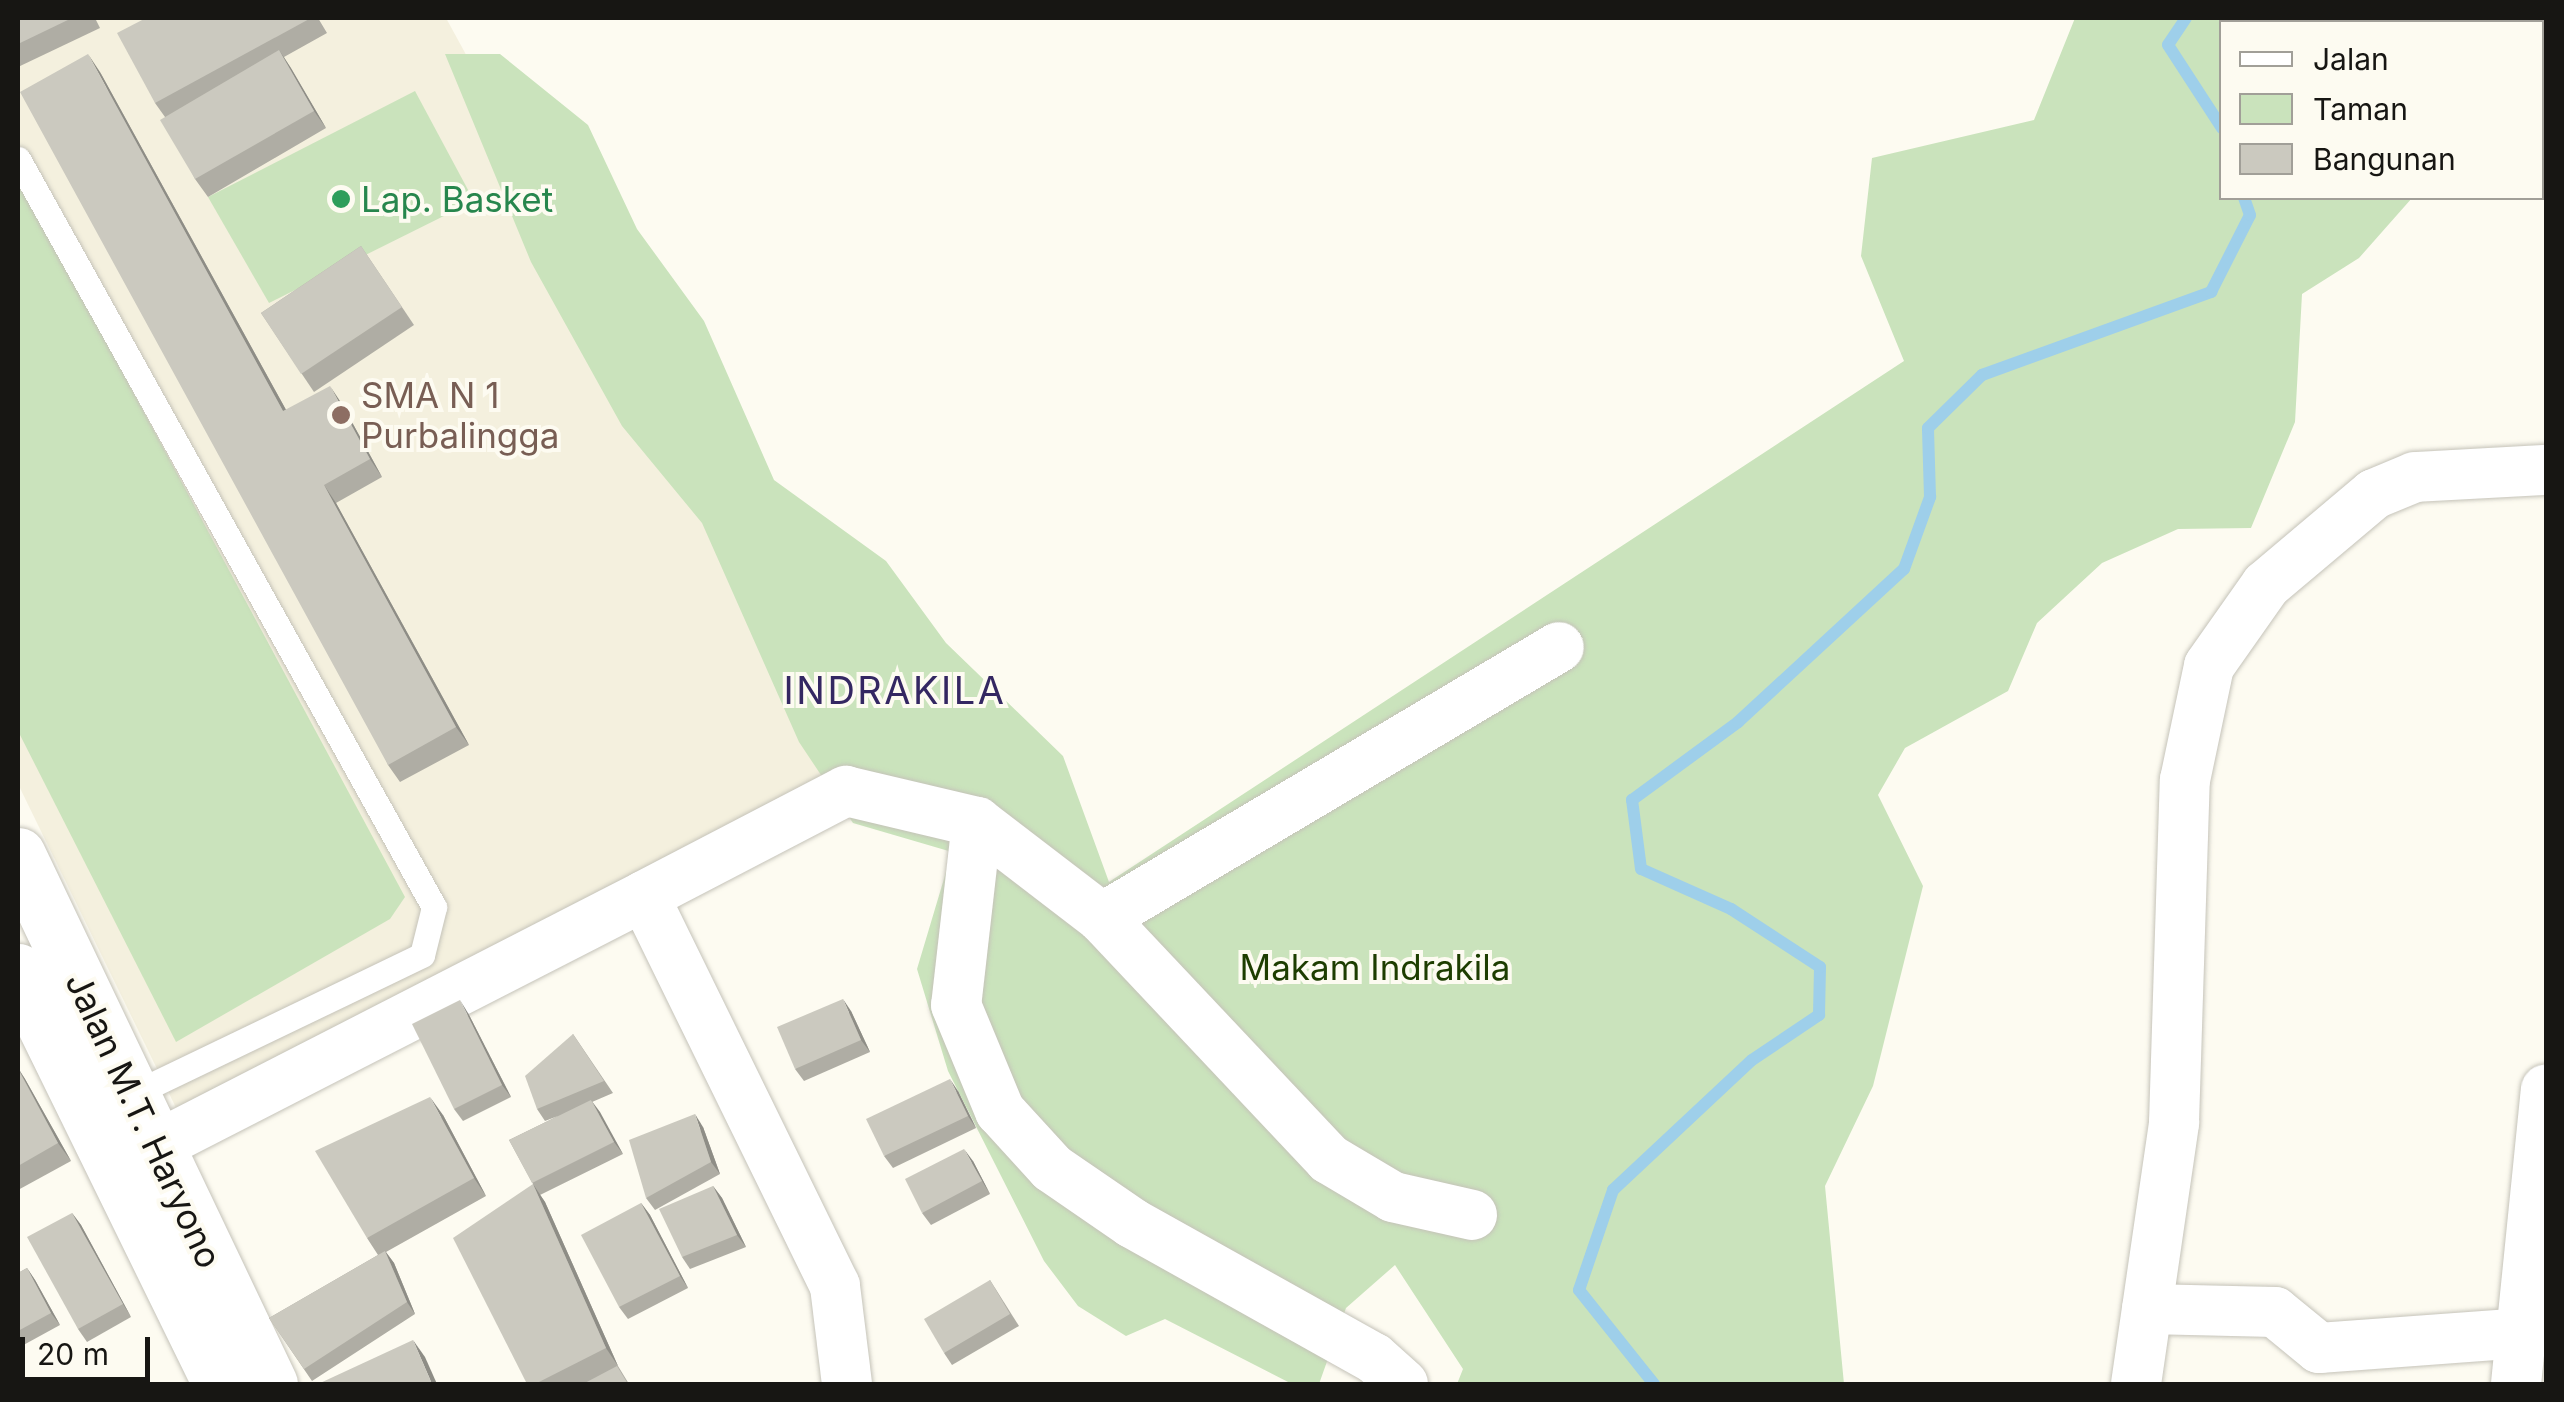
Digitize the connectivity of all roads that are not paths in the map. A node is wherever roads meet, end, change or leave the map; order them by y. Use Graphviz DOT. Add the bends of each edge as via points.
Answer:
graph roads {
  1 [pos="18,159"];
  2 [pos="2546,470"];
  3 [pos="1560,647"];
  4 [pos="978,822"];
  5 [pos="18,855"];
  6 [pos="644,896"];
  7 [pos="1102,918"];
  8 [pos="18,971"];
  9 [pos="2546,1090"];
  10 [pos="131,1096"];
  11 [pos="134,1157"];
  12 [pos="1472,1215"];
  13 [pos="2147,1309"];
  14 [pos="2520,1333"];
  15 [pos="220,1384"];
  16 [pos="270,1384"];
  17 [pos="847,1384"];
  18 [pos="1403,1384"];
  19 [pos="2136,1384"];
  20 [pos="2516,1384"];
  1 -- 10 [label="lane" via="434,907 422,955"];
  2 -- 13 [label="street" via="2414,477 2374,494 2266,585 2219,643 2186,780 2174,1123"];
  3 -- 7 [label="street"];
  4 -- 6 [label="street" via="846,791"];
  4 -- 7 [label="street"];
  4 -- 18 [label="street" via="956,1005 1000,1112 1052,1168 1132,1222 1374,1358"];
  5 -- 10 [label="main road, Jalan M.T. Haryono"];
  6 -- 11 [label="street"];
  6 -- 17 [label="street" via="835,1286"];
  7 -- 12 [label="street" via="1329,1158 1393,1197"];
  8 -- 11 [label="main road, Jalan M.T. Haryono"];
  9 -- 14 [label="street"];
  10 -- 11 [label="main road, Jalan M.T. Haryono"];
  11 -- 15 [label="main road, Jalan M.T. Haryono"];
  11 -- 16 [label="main road, Jalan M.T. Haryono"];
  13 -- 14 [label="street" via="2275,1312 2319,1348"];
  13 -- 19 [label="street"];
  14 -- 20 [label="street"];
}
